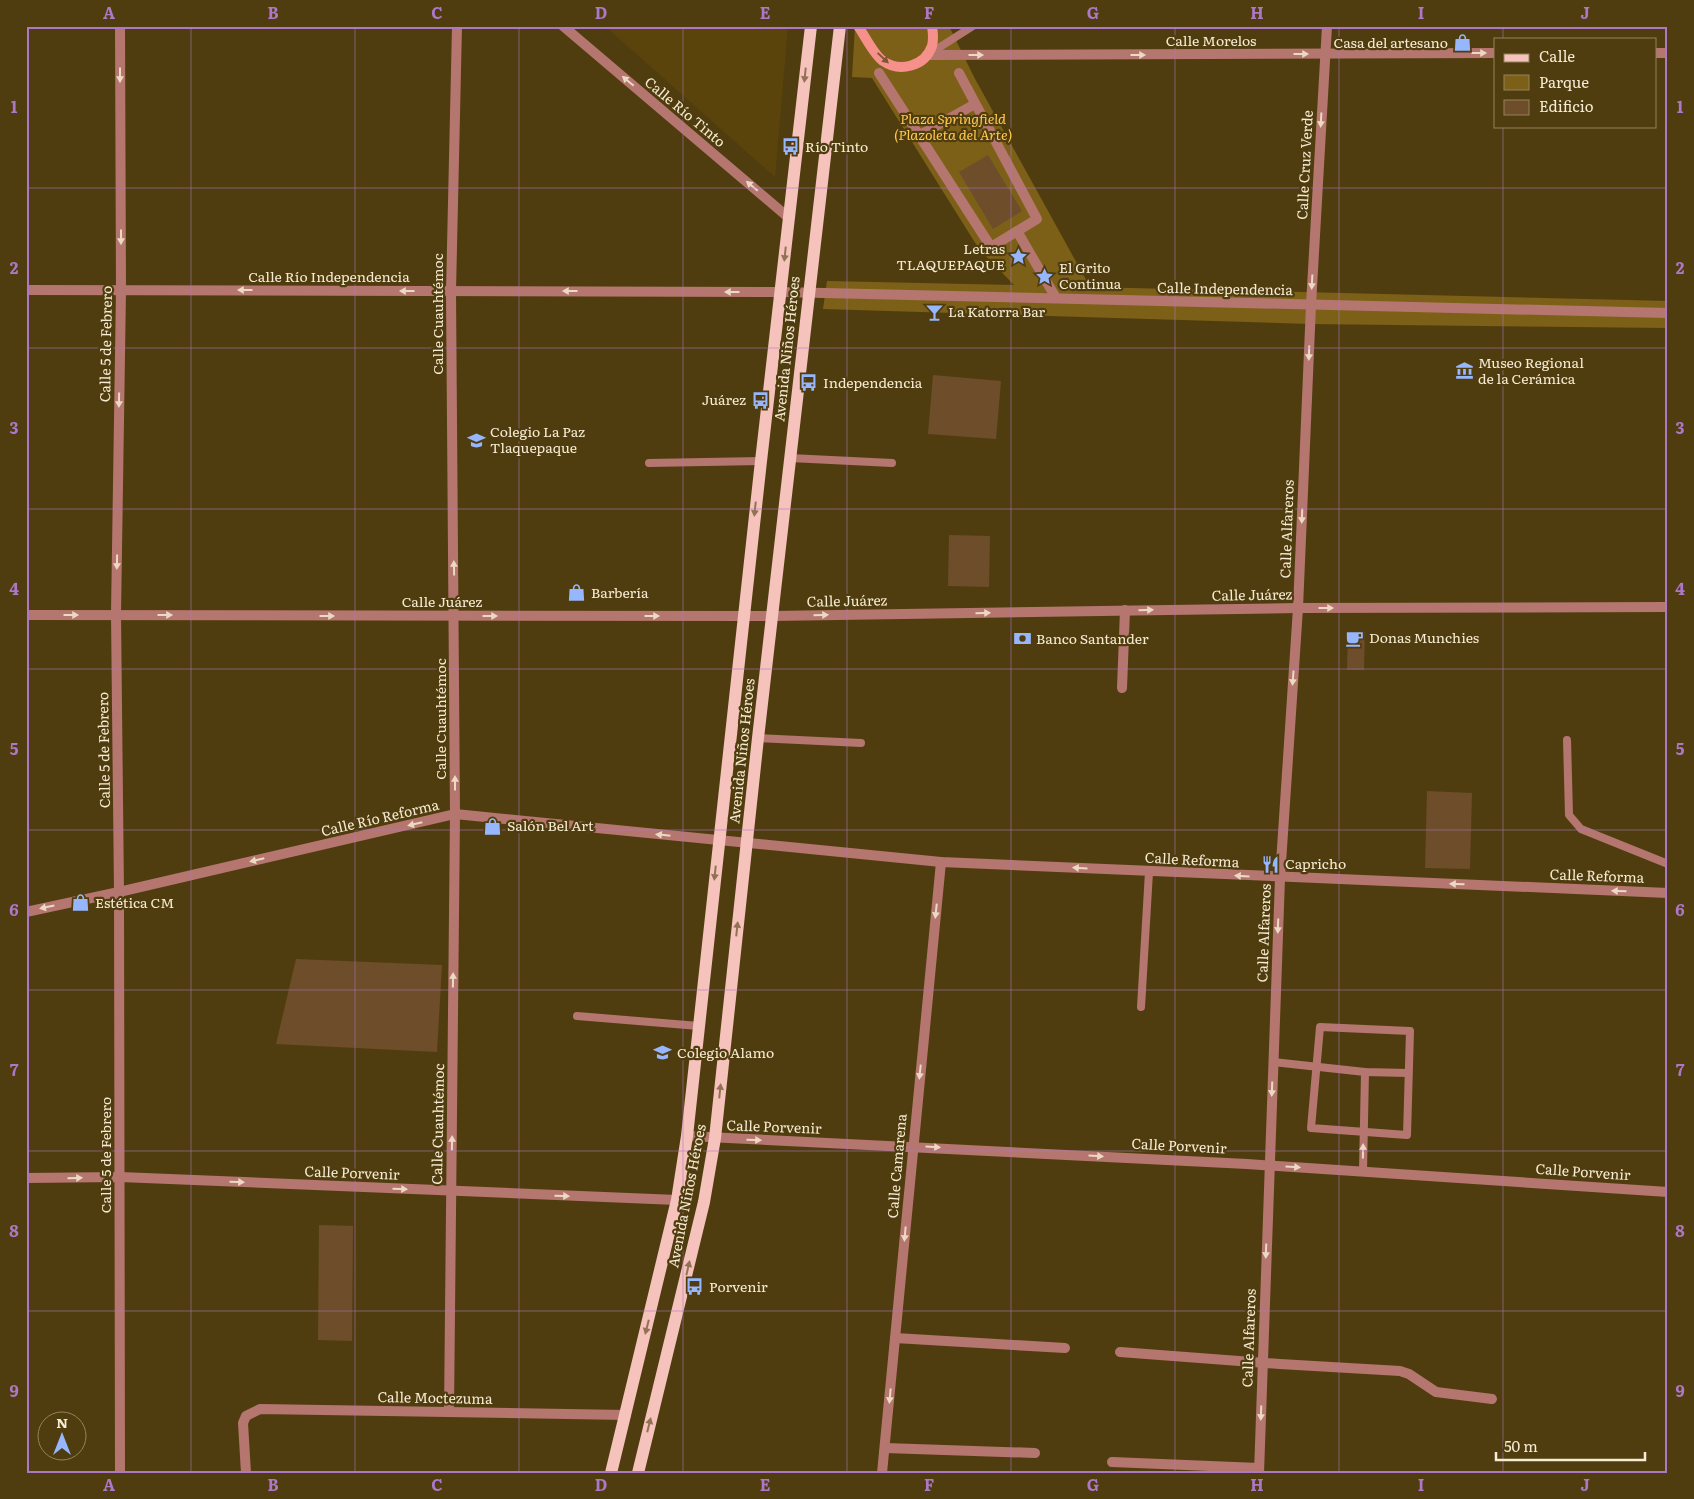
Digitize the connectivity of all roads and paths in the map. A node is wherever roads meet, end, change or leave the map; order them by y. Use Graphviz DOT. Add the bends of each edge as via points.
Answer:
graph roads {
  1 [pos="120,26"];
  2 [pos="457,26"];
  3 [pos="563,26"];
  4 [pos="811,26"];
  5 [pos="840,26"];
  6 [pos="858,26"];
  7 [pos="932,26"];
  8 [pos="973,26"];
  9 [pos="1327,26"];
  10 [pos="1494,53"];
  11 [pos="1325,54"];
  12 [pos="927,55"];
  13 [pos="879,73"];
  14 [pos="959,73"];
  15 [pos="975,104"];
  16 [pos="918,136"];
  17 [pos="789,218"];
  18 [pos="1017,231"];
  19 [pos="26,290"];
  20 [pos="121,290"];
  21 [pos="451,291"];
  22 [pos="781,292"];
  23 [pos="809,292"];
  24 [pos="1056,298"];
  25 [pos="1310,305"];
  26 [pos="1668,313"];
  27 [pos="790,458"];
  28 [pos="761,461"];
  29 [pos="649,463"];
  30 [pos="892,463"];
  31 [pos="1668,607"];
  32 [pos="1298,608"];
  33 [pos="1125,610"];
  34 [pos="116,614"];
  35 [pos="26,615"];
  36 [pos="455,616"];
  37 [pos="744,616"];
  38 [pos="772,616"];
  39 [pos="1122,688"];
  40 [pos="758,738"];
  41 [pos="1567,740"];
  42 [pos="861,743"];
  43 [pos="455,814"];
  44 [pos="719,841"];
  45 [pos="746,844"];
  46 [pos="941,862"];
  47 [pos="1668,864"];
  48 [pos="1150,872"];
  49 [pos="1280,878"];
  50 [pos="119,892"];
  51 [pos="1668,893"];
  52 [pos="26,912"];
  53 [pos="1141,1007"];
  54 [pos="577,1016"];
  55 [pos="699,1026"];
  56 [pos="1272,1062"];
  57 [pos="1317,1067"];
  58 [pos="1365,1072"];
  59 [pos="1408,1073"];
  60 [pos="1364,1131"];
  61 [pos="688,1136"];
  62 [pos="715,1138"];
  63 [pos="913,1146"];
  64 [pos="1269,1165"];
  65 [pos="1362,1171"];
  66 [pos="120,1177"];
  67 [pos="26,1178"];
  68 [pos="452,1191"];
  69 [pos="1668,1192"];
  70 [pos="677,1200"];
  71 [pos="895,1338"];
  72 [pos="1065,1348"];
  73 [pos="1120,1352"];
  74 [pos="1262,1362"];
  75 [pos="1492,1399"];
  76 [pos="449,1412"];
  77 [pos="626,1415"];
  78 [pos="885,1448"];
  79 [pos="1035,1453"];
  80 [pos="1112,1462"];
  81 [pos="1259,1471"];
  82 [pos="120,1473"];
  83 [pos="246,1473"];
  84 [pos="611,1473"];
  85 [pos="638,1473"];
  86 [pos="882,1473"];
  1 -- 20 [label="street, Calle 5 de Febrero, one-way"];
  2 -- 21 [label="street, Calle Cuauhtémoc"];
  17 -- 3 [label="street, Calle Río Tinto, one-way"];
  4 -- 17 [label="main road, Avenida Niños Héroes, one-way"];
  5 -- 23 [label="main road, Avenida Niños Héroes"];
  6 -- 12 [label="main road, one-way" via="881,60 890,65 910,66"];
  7 -- 12 [label="main road" via="934,36"];
  8 -- 12 [label="lane"];
  9 -- 11 [label="street, Calle Cruz Verde"];
  11 -- 10 [label="street, Calle Morelos, one-way"];
  12 -- 11 [label="street, Calle Morelos, one-way"];
  11 -- 25 [label="street, Calle Cruz Verde, one-way"];
  13 -- 16 [label="street"];
  14 -- 15 [label="street"];
  15 -- 16 [label="street"];
  15 -- 18 [label="street" via="1037,219"];
  16 -- 18 [label="street" via="992,247"];
  17 -- 22 [label="main road, Avenida Niños Héroes, one-way"];
  18 -- 24 [label="street"];
  19 -- 20 [label="street, Calle Río Independencia"];
  21 -- 20 [label="street, Calle Río Independencia, one-way"];
  20 -- 34 [label="street, Calle 5 de Febrero, one-way"];
  22 -- 21 [label="street, Calle Río Independencia, one-way"];
  36 -- 21 [label="street, Calle Cuauhtémoc, one-way"];
  22 -- 23 [label="street, Calle Independencia"];
  22 -- 28 [label="main road, Avenida Niños Héroes"];
  23 -- 24 [label="street, Calle Independencia"];
  23 -- 27 [label="main road, Avenida Niños Héroes"];
  24 -- 25 [label="street, Calle Independencia"];
  25 -- 26 [label="street, Calle Independencia"];
  25 -- 32 [label="street, Calle Alfareros, one-way"];
  27 -- 30 [label="lane"];
  27 -- 38 [label="main road, Avenida Niños Héroes"];
  28 -- 29 [label="lane"];
  28 -- 37 [label="main road, Avenida Niños Héroes, one-way"];
  32 -- 31 [label="street, Calle Juárez, one-way"];
  33 -- 32 [label="street, Calle Juárez, one-way"];
  32 -- 49 [label="street, Calle Alfareros, one-way"];
  38 -- 33 [label="street, Calle Juárez, one-way"];
  33 -- 39 [label="street"];
  35 -- 34 [label="street, Calle Juárez, one-way"];
  34 -- 36 [label="street, Calle Juárez, one-way"];
  34 -- 50 [label="street, Calle 5 de Febrero"];
  36 -- 37 [label="street, Calle Juárez, one-way"];
  43 -- 36 [label="street, Calle Cuauhtémoc, one-way"];
  37 -- 38 [label="street, Calle Juárez"];
  37 -- 44 [label="main road, Avenida Niños Héroes"];
  38 -- 40 [label="main road, Avenida Niños Héroes"];
  40 -- 42 [label="lane"];
  40 -- 45 [label="main road, Avenida Niños Héroes"];
  41 -- 47 [label="lane" via="1569,815 1582,829"];
  44 -- 43 [label="street, Calle Río Reforma, one-way"];
  43 -- 50 [label="street, Calle Río Reforma, one-way"];
  68 -- 43 [label="street, Calle Cuauhtémoc, one-way"];
  44 -- 45 [label="street, Calle Río Reforma"];
  44 -- 55 [label="main road, Avenida Niños Héroes, one-way"];
  45 -- 46 [label="street, Calle Reforma"];
  62 -- 45 [label="main road, Avenida Niños Héroes, one-way"];
  48 -- 46 [label="street, Calle Reforma, one-way"];
  46 -- 63 [label="street, Calle Camarena, one-way"];
  49 -- 48 [label="street, Calle Reforma, one-way"];
  48 -- 53 [label="lane"];
  51 -- 49 [label="street, Calle Reforma, one-way"];
  49 -- 56 [label="street, Calle Alfareros, one-way"];
  50 -- 52 [label="street, Calle Río Reforma, one-way"];
  50 -- 66 [label="street, Calle 5 de Febrero"];
  54 -- 55 [label="lane"];
  55 -- 61 [label="main road, Avenida Niños Héroes"];
  56 -- 57 [label="lane"];
  56 -- 64 [label="street, Calle Alfareros, one-way"];
  57 -- 58 [label="lane"];
  57 -- 59 [label="lane" via="1320,1027 1410,1031"];
  57 -- 60 [label="lane" via="1311,1128"];
  58 -- 59 [label="lane"];
  58 -- 60 [label="lane"];
  59 -- 60 [label="lane" via="1407,1135"];
  65 -- 60 [label="lane, one-way"];
  61 -- 62 [label="street, Calle Porvenir"];
  61 -- 70 [label="main road, Avenida Niños Héroes"];
  62 -- 63 [label="street, Calle Porvenir, one-way"];
  85 -- 62 [label="main road, Avenida Niños Héroes, one-way" via="702,1211"];
  63 -- 64 [label="street, Calle Porvenir, one-way"];
  63 -- 71 [label="street, Calle Camarena, one-way"];
  64 -- 65 [label="street, Calle Porvenir, one-way"];
  64 -- 74 [label="street, Calle Alfareros, one-way"];
  65 -- 69 [label="street, Calle Porvenir"];
  67 -- 66 [label="street, Calle Porvenir, one-way"];
  66 -- 68 [label="street, Calle Porvenir, one-way"];
  66 -- 82 [label="street, Calle 5 de Febrero"];
  68 -- 70 [label="street, Calle Porvenir, one-way"];
  68 -- 76 [label="street, Calle Cuauhtémoc"];
  70 -- 77 [label="main road, Avenida Niños Héroes, one-way"];
  71 -- 72 [label="street"];
  71 -- 78 [label="street, Calle Camarena, one-way"];
  73 -- 74 [label="street"];
  74 -- 75 [label="street" via="1400,1371 1436,1392"];
  74 -- 81 [label="street, Calle Alfareros, one-way"];
  76 -- 77 [label="street, Calle Moctezuma"];
  76 -- 83 [label="street, Calle Moctezuma" via="260,1409 246,1416 243,1428"];
  77 -- 84 [label="main road, Avenida Niños Héroes"];
  78 -- 79 [label="street"];
  78 -- 86 [label="street, Calle Camarena"];
  80 -- 81 [label="street"];
}
